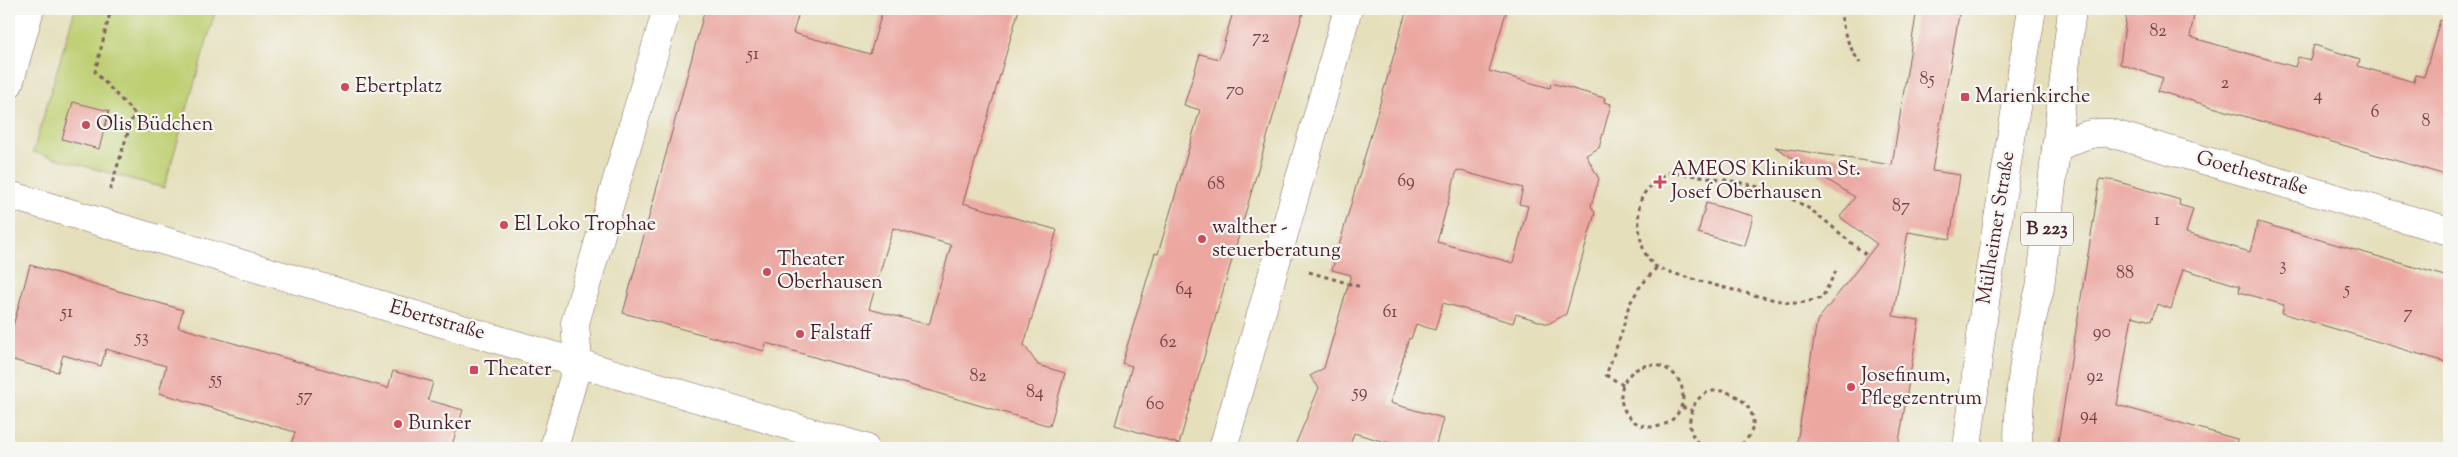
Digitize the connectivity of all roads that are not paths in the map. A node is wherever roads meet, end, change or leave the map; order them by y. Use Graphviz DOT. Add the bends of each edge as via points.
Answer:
graph roads {
  1 [pos="30,9"];
  2 [pos="667,9"];
  3 [pos="1348,9"];
  4 [pos="2032,9"];
  5 [pos="2072,9"];
  6 [pos="9,84"];
  7 [pos="2056,148"];
  8 [pos="9,195"];
  9 [pos="2449,231"];
  10 [pos="578,362"];
  11 [pos="554,448"];
  12 [pos="865,448"];
  13 [pos="1223,448"];
  14 [pos="1968,448"];
  15 [pos="2018,448"];
  1 -- 6 [label="street"];
  2 -- 10 [label="street" via="575,323"];
  3 -- 13 [label="street"];
  4 -- 14 [label="street, Mülheimer Straße / B 223" via="1987,287"];
  5 -- 7 [label="street, B 223"];
  7 -- 9 [label="street, Goethestraße" via="2081,136 2110,133"];
  7 -- 15 [label="street, B 223" via="2040,288 2030,322 2021,380"];
  8 -- 10 [label="street, Ebertstraße"];
  10 -- 11 [label="street"];
  10 -- 12 [label="street, Ebertstraße"];
}
